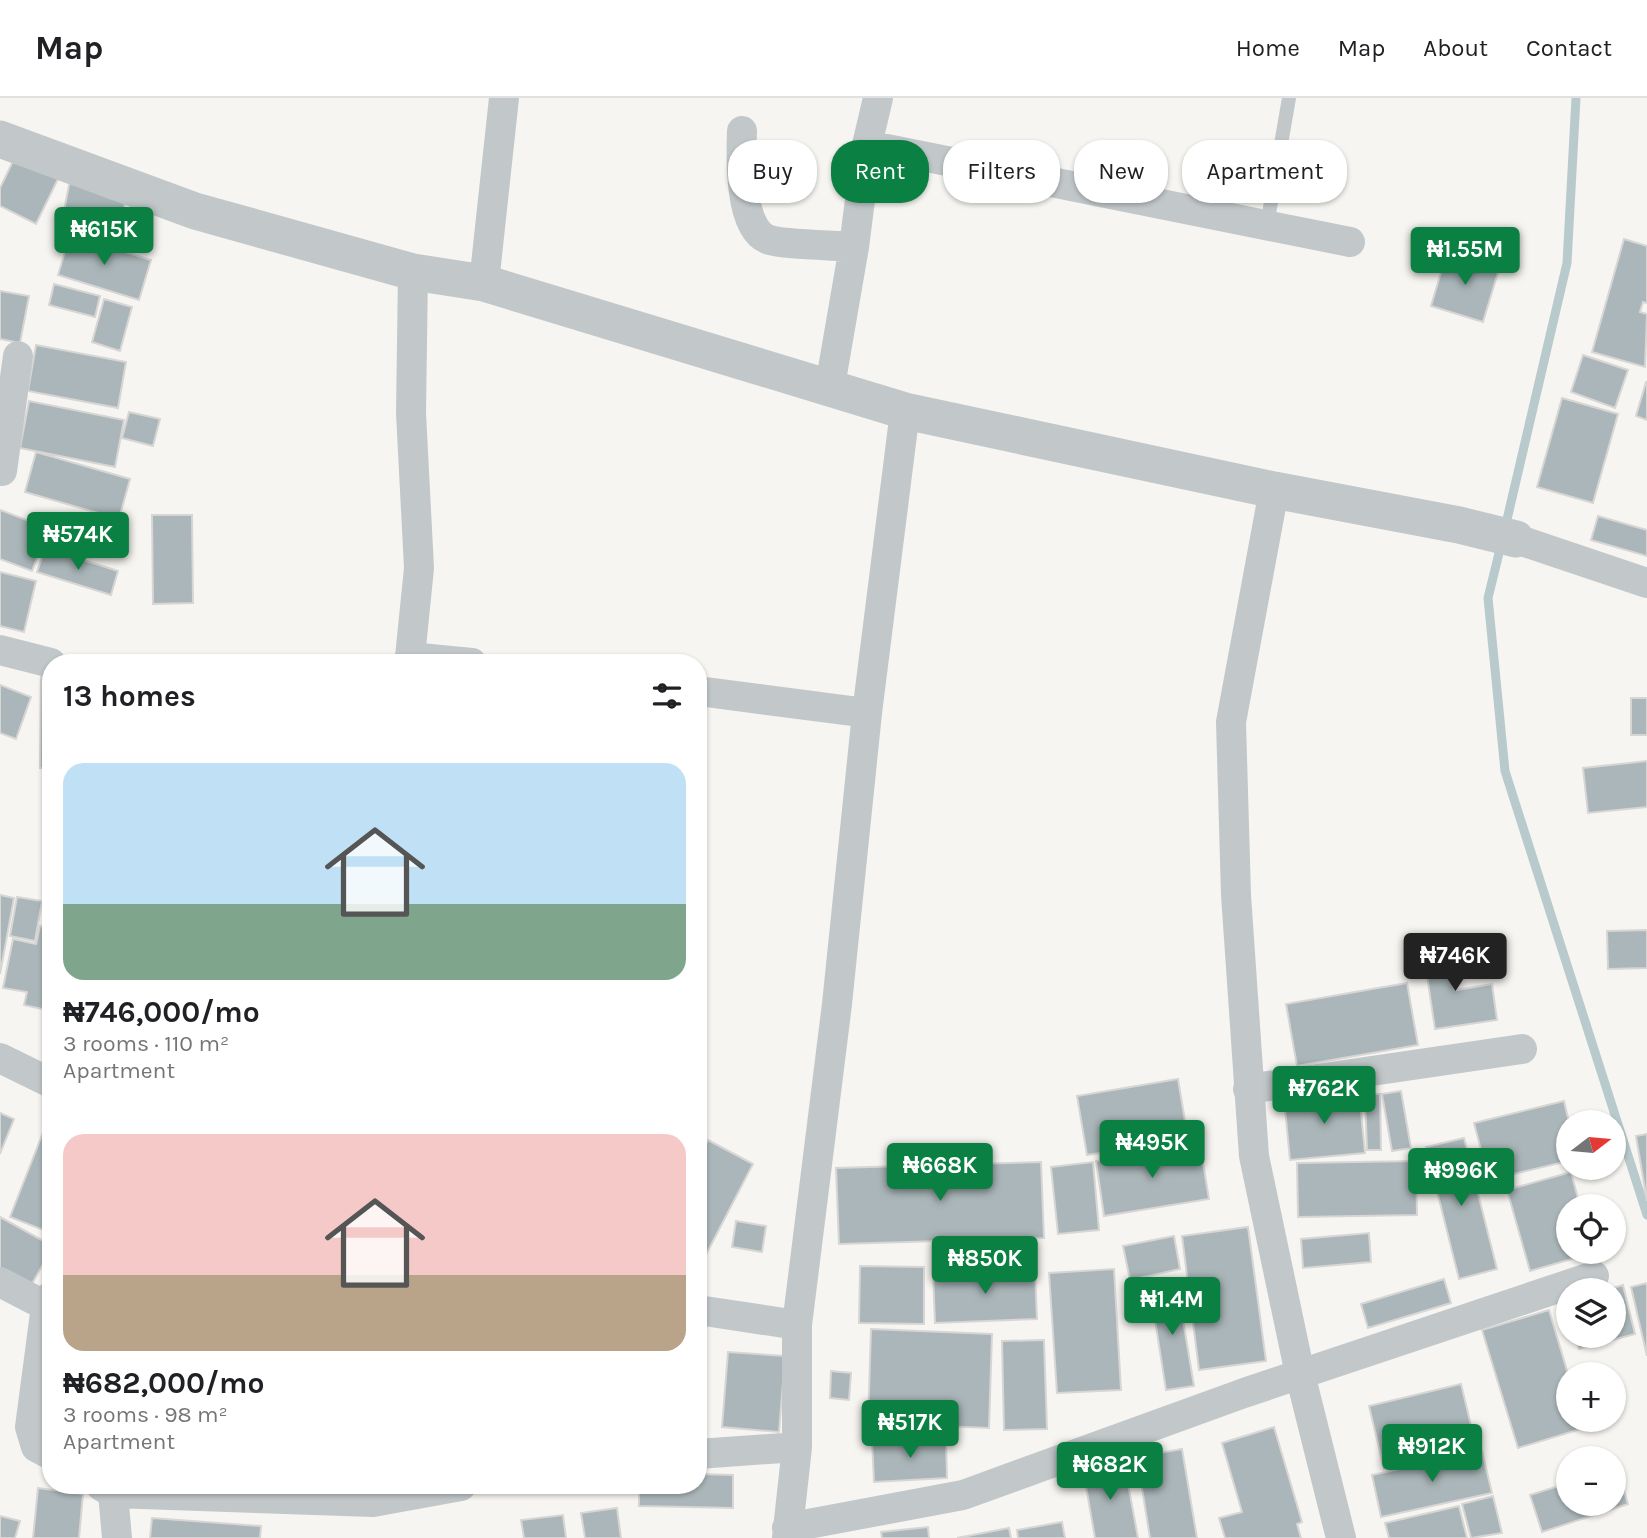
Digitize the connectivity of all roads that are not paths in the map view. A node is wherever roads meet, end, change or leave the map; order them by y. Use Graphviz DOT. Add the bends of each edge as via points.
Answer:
graph roads {
  1 [pos="504,98"];
  2 [pos="878,98"];
  3 [pos="1289,98"];
  4 [pos="742,131"];
  5 [pos="0,139"];
  6 [pos="868,140"];
  7 [pos="929,157"];
  8 [pos="860,203"];
  9 [pos="1267,225"];
  10 [pos="1350,242"];
  11 [pos="854,247"];
  12 [pos="413,272"];
  13 [pos="484,283"];
  14 [pos="19,356"];
  15 [pos="830,386"];
  16 [pos="905,411"];
  17 [pos="0,470"];
  18 [pos="1274,490"];
  19 [pos="1516,539"];
  20 [pos="1647,583"];
  21 [pos="0,650"];
  22 [pos="410,654"];
  23 [pos="42,661"];
  24 [pos="707,692"];
  25 [pos="867,713"];
  26 [pos="1522,1049"];
  27 [pos="0,1058"];
  28 [pos="42,1079"];
  29 [pos="1248,1088"];
  30 [pos="1594,1276"];
  31 [pos="0,1283"];
  32 [pos="42,1299"];
  33 [pos="707,1311"];
  34 [pos="797,1325"];
  35 [pos="42,1343"];
  36 [pos="1300,1374"];
  37 [pos="797,1447"];
  38 [pos="42,1450"];
  39 [pos="707,1453"];
  40 [pos="108,1494"];
  41 [pos="196,1494"];
  42 [pos="417,1494"];
  43 [pos="787,1533"];
  44 [pos="117,1538"];
  45 [pos="1341,1538"];
  1 -- 13 [label="street"];
  2 -- 6 [label="street"];
  3 -- 9 [label="lane"];
  4 -- 11 [label="street" via="747,209 756,232 768,240"];
  5 -- 12 [label="street" via="195,211"];
  7 -- 9 [label="street"];
  8 -- 11 [label="street"];
  9 -- 10 [label="street"];
  11 -- 15 [label="street"];
  12 -- 13 [label="street"];
  12 -- 22 [label="street" via="411,413 419,568"];
  13 -- 15 [label="street"];
  14 -- 17 [label="street"];
  15 -- 16 [label="street"];
  16 -- 18 [label="street"];
  16 -- 25 [label="street"];
  18 -- 19 [label="street"];
  18 -- 29 [label="street" via="1231,722"];
  19 -- 20 [label="street"];
  21 -- 23 [label="street"];
  24 -- 25 [label="street"];
  25 -- 34 [label="street"];
  26 -- 29 [label="street"];
  27 -- 28 [label="street"];
  29 -- 36 [label="street" via="1254,1156"];
  30 -- 36 [label="street"];
  31 -- 32 [label="street"];
  33 -- 34 [label="street"];
  34 -- 37 [label="street"];
  35 -- 38 [label="street" via="30,1427 36,1447"];
  36 -- 43 [label="street" via="963,1495"];
  36 -- 45 [label="street"];
  37 -- 39 [label="street"];
  37 -- 43 [label="street"];
  40 -- 44 [label="street"];
  41 -- 42 [label="street" via="373,1502"];
}
